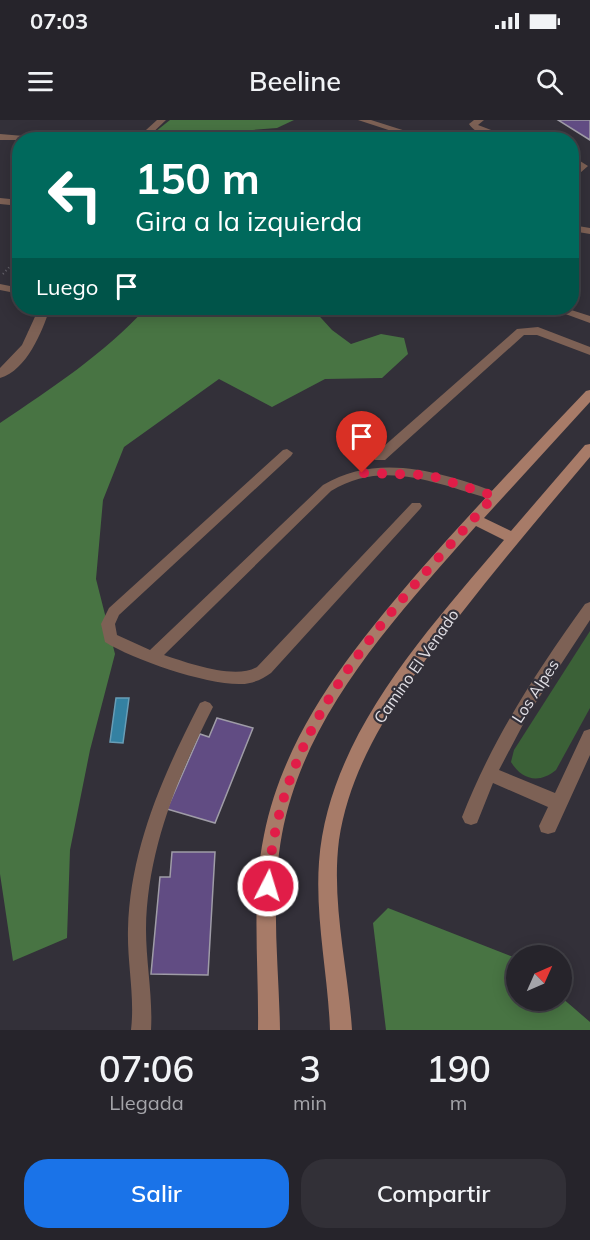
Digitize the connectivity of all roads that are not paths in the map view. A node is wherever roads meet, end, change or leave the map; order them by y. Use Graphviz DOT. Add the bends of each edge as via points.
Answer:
graph roads {
  1 [pos="162,120"];
  2 [pos="362,120"];
  3 [pos="480,120"];
  4 [pos="148,132"];
  5 [pos="403,132"];
  6 [pos="490,132"];
  7 [pos="41,315"];
  8 [pos="575,315"];
  9 [pos="590,320"];
  10 [pos="590,351"];
  11 [pos="0,374"];
  12 [pos="590,394"];
  13 [pos="590,448"];
  14 [pos="287,453"];
  15 [pos="380,457"];
  16 [pos="494,496"];
  17 [pos="416,506"];
  18 [pos="474,519"];
  19 [pos="513,538"];
  20 [pos="589,611"];
  21 [pos="153,657"];
  22 [pos="205,707"];
  23 [pos="590,736"];
  24 [pos="488,773"];
  25 [pos="557,802"];
  26 [pos="471,817"];
  27 [pos="548,826"];
  28 [pos="141,1030"];
  29 [pos="269,1030"];
  30 [pos="341,1030"];
  1 -- 4 [label="street"];
  2 -- 5 [label="street"];
  3 -- 6 [label="street" via="473,124 475,127"];
  7 -- 11 [label="street" via="28,343"];
  8 -- 9 [label="street"];
  10 -- 15 [label="street" via="538,331 521,331"];
  12 -- 16 [label="street"];
  13 -- 19 [label="street, Camino El Venado"];
  14 -- 21 [label="lane" via="114,612 108,624 110,638 125,648"];
  16 -- 18 [label="street"];
  16 -- 21 [label="lane" via="429,475 373,472 343,477 327,488"];
  17 -- 21 [label="lane" via="260,673 234,678"];
  18 -- 19 [label="street"];
  18 -- 29 [label="street" via="345,672 294,765 279,806 269,865"];
  19 -- 30 [label="street, Camino El Venado" via="399,684 342,790 327,862 328,917"];
  20 -- 24 [label="street, Los Alpes" via="509,732"];
  22 -- 28 [label="lane" via="170,780 147,854 137,926"];
  23 -- 25 [label="street"];
  24 -- 25 [label="street"];
  24 -- 26 [label="street, Los Alpes"];
  25 -- 27 [label="street"];
}
